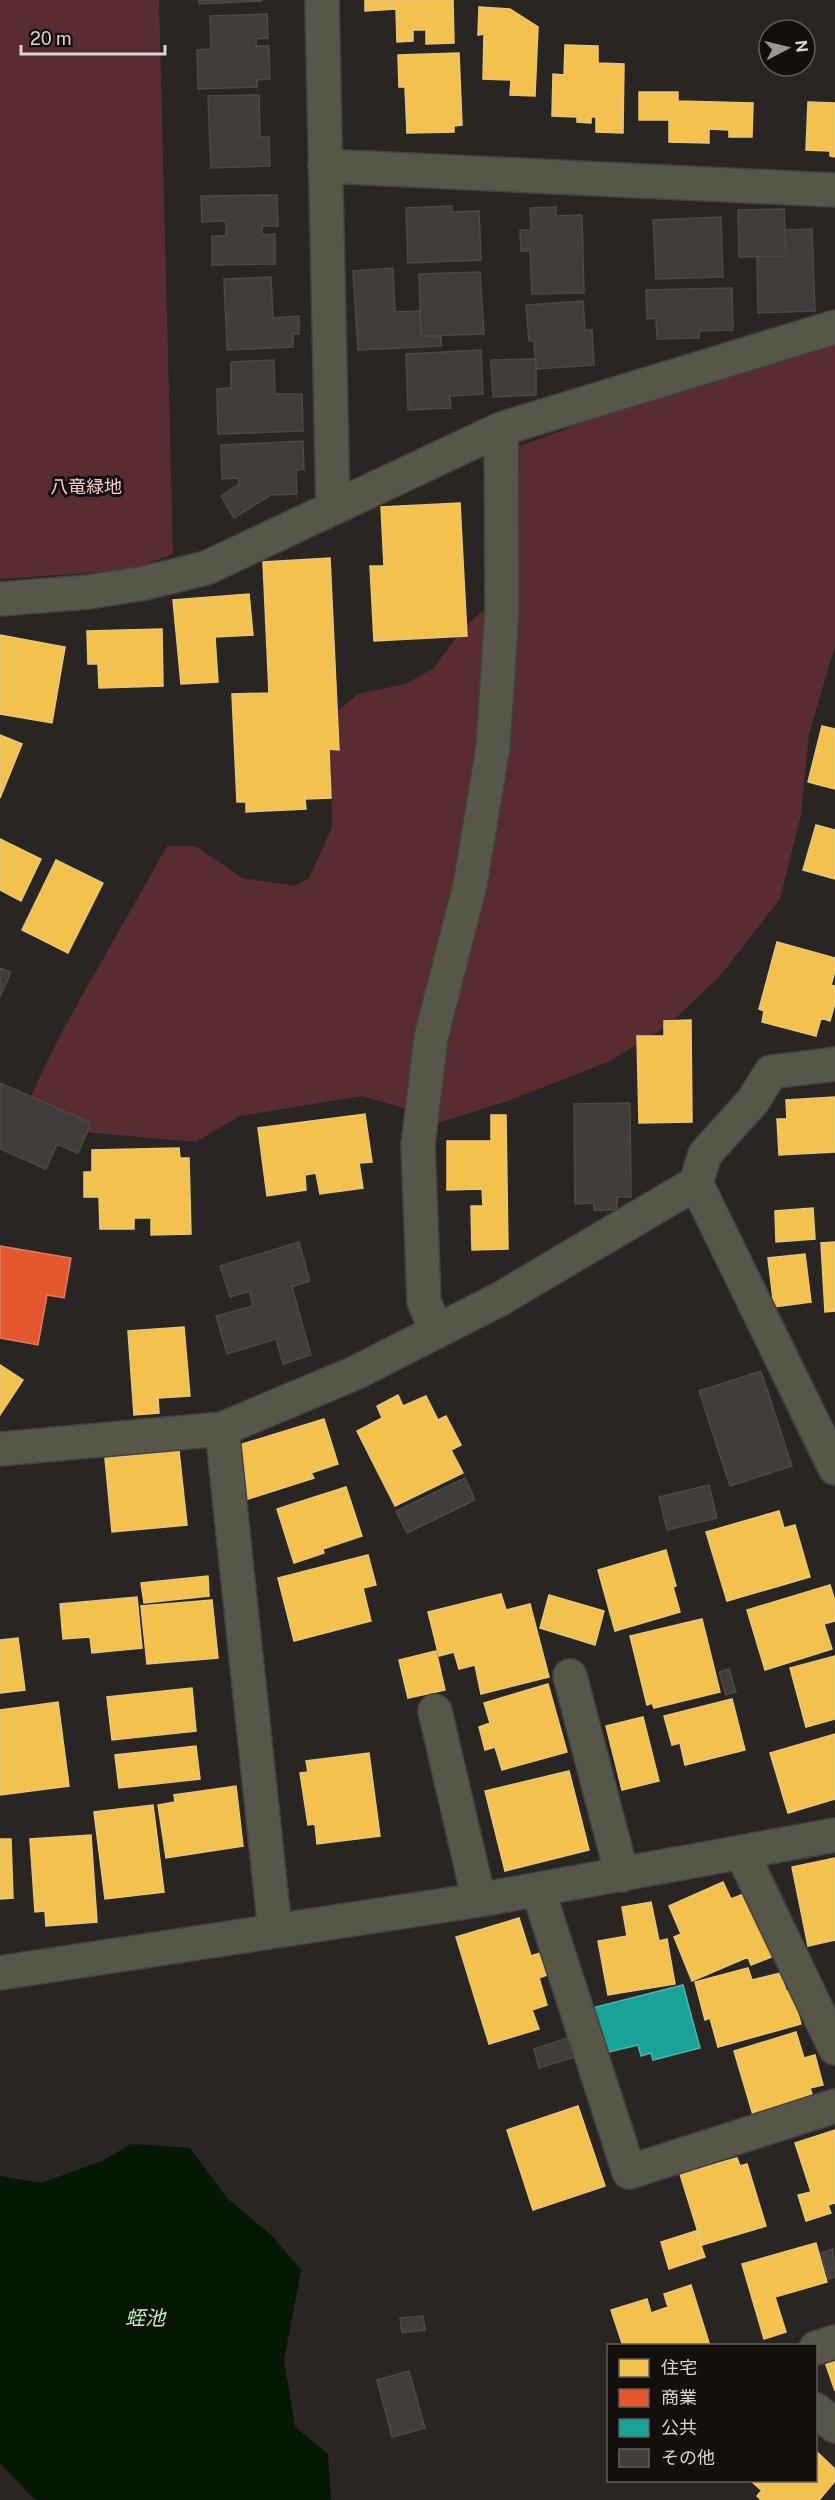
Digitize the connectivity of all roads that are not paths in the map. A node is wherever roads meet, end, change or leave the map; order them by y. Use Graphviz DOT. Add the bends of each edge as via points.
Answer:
graph roads {
  1 [pos="322,0"];
  2 [pos="325,166"];
  3 [pos="835,190"];
  4 [pos="835,327"];
  5 [pos="501,429"];
  6 [pos="333,508"];
  7 [pos="0,599"];
  8 [pos="835,1064"];
  9 [pos="696,1183"];
  10 [pos="436,1332"];
  11 [pos="222,1429"];
  12 [pos="0,1449"];
  13 [pos="835,1468"];
  14 [pos="570,1676"];
  15 [pos="435,1711"];
  16 [pos="835,1835"];
  17 [pos="742,1853"];
  18 [pos="621,1875"];
  19 [pos="538,1890"];
  20 [pos="479,1900"];
  21 [pos="275,1931"];
  22 [pos="0,1972"];
  23 [pos="835,2048"];
  24 [pos="835,2106"];
  25 [pos="835,2342"];
  26 [pos="817,2348"];
  27 [pos="817,2411"];
  28 [pos="835,2426"];
  1 -- 2 [label="street"];
  2 -- 3 [label="street"];
  2 -- 6 [label="street"];
  4 -- 5 [label="street"];
  5 -- 6 [label="street"];
  5 -- 10 [label="street" via="502,610 493,747 470,885 430,1037 418,1145 424,1300"];
  6 -- 7 [label="street" via="206,568 88,592"];
  8 -- 9 [label="street" via="771,1072 753,1101 705,1154"];
  9 -- 10 [label="street" via="500,1299"];
  9 -- 13 [label="street"];
  10 -- 11 [label="street" via="355,1373"];
  11 -- 12 [label="street"];
  11 -- 21 [label="street"];
  14 -- 18 [label="street"];
  15 -- 20 [label="street"];
  16 -- 17 [label="street"];
  17 -- 18 [label="street"];
  17 -- 23 [label="street"];
  18 -- 19 [label="street"];
  19 -- 20 [label="street"];
  19 -- 24 [label="street" via="629,2172"];
  20 -- 21 [label="street"];
  21 -- 22 [label="street"];
  25 -- 26 [label="street"];
  27 -- 28 [label="street"];
}
